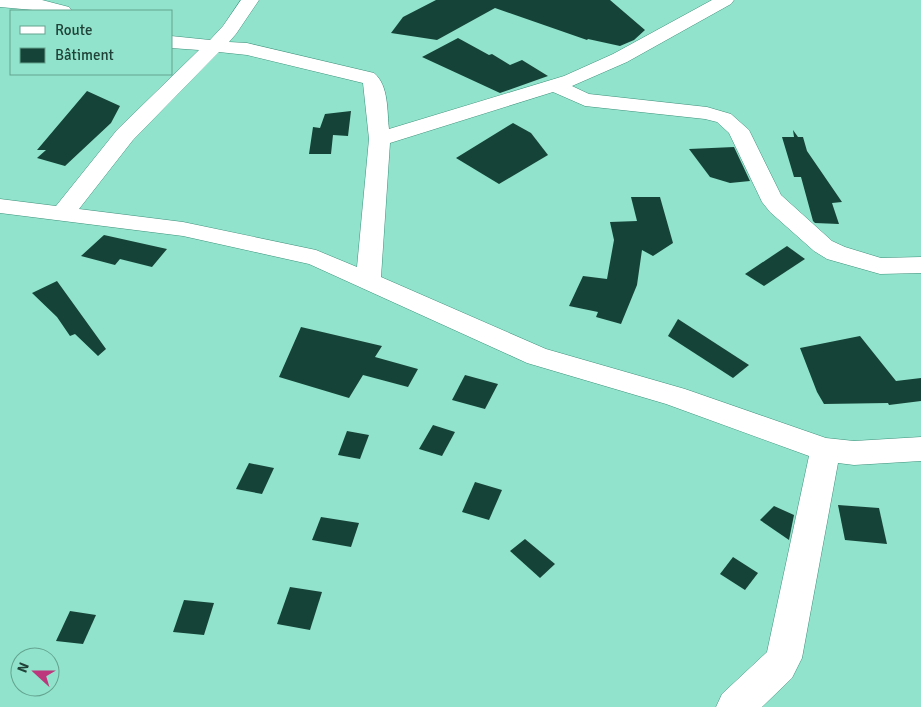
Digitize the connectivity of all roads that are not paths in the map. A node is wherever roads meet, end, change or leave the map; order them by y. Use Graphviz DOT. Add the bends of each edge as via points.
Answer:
graph roads {
  1 [pos="250,0"];
  2 [pos="725,0"];
  3 [pos="0,2"];
  4 [pos="59,10"];
  5 [pos="172,42"];
  6 [pos="213,46"];
  7 [pos="554,85"];
  8 [pos="380,139"];
  9 [pos="0,206"];
  10 [pos="63,213"];
  11 [pos="921,265"];
  12 [pos="368,282"];
  13 [pos="921,449"];
  14 [pos="825,450"];
  15 [pos="735,707"];
  1 -- 6 [label="street" via="230,30"];
  2 -- 7 [label="street" via="595,71"];
  3 -- 4 [label="street" via="38,4"];
  5 -- 6 [label="street"];
  6 -- 8 [label="street" via="247,49 367,77 374,88"];
  6 -- 10 [label="street" via="125,135"];
  7 -- 8 [label="street"];
  7 -- 11 [label="street" via="585,100 707,113 724,118 738,130 770,198 823,246 880,266"];
  8 -- 12 [label="street"];
  9 -- 10 [label="street"];
  10 -- 12 [label="street" via="234,239 316,258"];
  12 -- 14 [label="street" via="537,356 676,396"];
  13 -- 14 [label="street" via="854,453"];
  14 -- 15 [label="street" via="784,658"];
}
